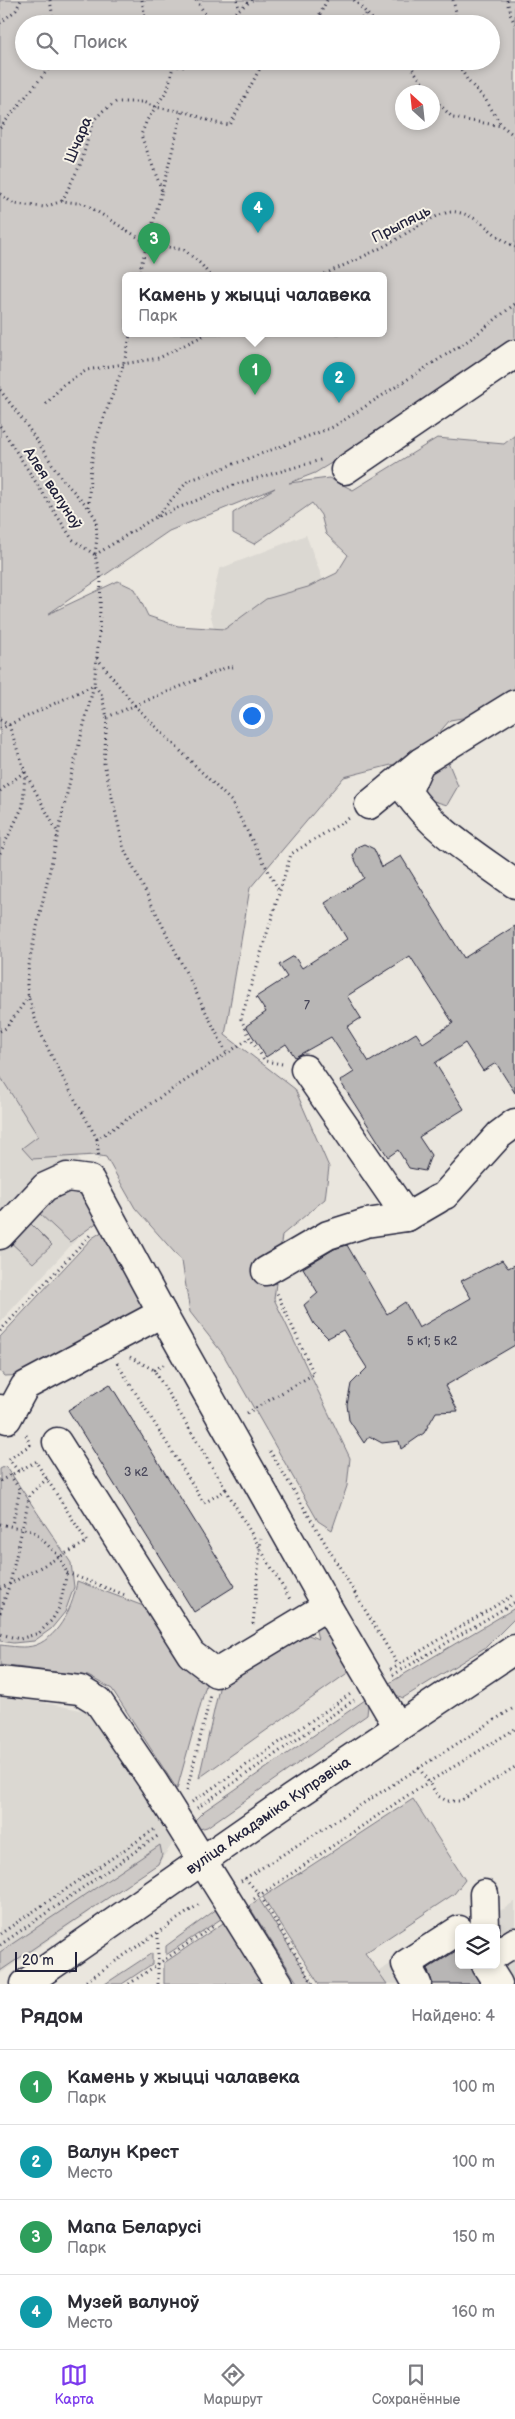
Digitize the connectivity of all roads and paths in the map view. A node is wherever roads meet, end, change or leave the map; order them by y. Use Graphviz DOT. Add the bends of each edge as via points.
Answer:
graph roads {
  1 [pos="21,0"];
  2 [pos="50,0"];
  3 [pos="142,0"];
  4 [pos="196,0"];
  5 [pos="237,0"];
  6 [pos="252,0"];
  7 [pos="328,0"];
  8 [pos="354,0"];
  9 [pos="453,0"];
  10 [pos="507,0"];
  11 [pos="239,9"];
  12 [pos="367,14"];
  13 [pos="52,15"];
  14 [pos="144,15"];
  15 [pos="206,15"];
  16 [pos="231,15"];
  17 [pos="320,15"];
  18 [pos="456,15"];
  19 [pos="0,23"];
  20 [pos="515,24"];
  21 [pos="48,70"];
  22 [pos="172,70"];
  23 [pos="259,70"];
  24 [pos="413,70"];
  25 [pos="461,70"];
  26 [pos="424,85"];
  27 [pos="440,105"];
  28 [pos="155,107"];
  29 [pos="182,112"];
  30 [pos="502,126"];
  31 [pos="0,128"];
  32 [pos="515,136"];
  33 [pos="162,191"];
  34 [pos="0,194"];
  35 [pos="62,201"];
  36 [pos="147,242"];
  37 [pos="515,246"];
  38 [pos="139,272"];
  39 [pos="207,272"];
  40 [pos="328,272"];
  41 [pos="515,304"];
  42 [pos="129,337"];
  43 [pos="200,337"];
  44 [pos="515,354"];
  45 [pos="124,364"];
  46 [pos="0,390"];
  47 [pos="46,404"];
  48 [pos="0,426"];
  49 [pos="338,463"];
  50 [pos="89,508"];
  51 [pos="154,518"];
  52 [pos="95,555"];
  53 [pos="97,658"];
  54 [pos="233,667"];
  55 [pos="94,685"];
  56 [pos="515,704"];
  57 [pos="135,706"];
  58 [pos="107,717"];
  59 [pos="0,720"];
  60 [pos="9,725"];
  61 [pos="0,729"];
  62 [pos="421,762"];
  63 [pos="25,772"];
  64 [pos="0,791"];
  65 [pos="369,805"];
  66 [pos="58,834"];
  67 [pos="0,853"];
  68 [pos="515,884"];
  69 [pos="280,891"];
  70 [pos="29,996"];
  71 [pos="0,1031"];
  72 [pos="250,1038"];
  73 [pos="226,1052"];
  74 [pos="305,1069"];
  75 [pos="515,1122"];
  76 [pos="407,1217"];
  77 [pos="111,1220"];
  78 [pos="0,1235"];
  79 [pos="266,1271"];
  80 [pos="162,1313"];
  81 [pos="0,1331"];
  82 [pos="105,1343"];
  83 [pos="247,1413"];
  84 [pos="4,1414"];
  85 [pos="57,1442"];
  86 [pos="18,1471"];
  87 [pos="10,1475"];
  88 [pos="48,1478"];
  89 [pos="0,1480"];
  90 [pos="226,1490"];
  91 [pos="0,1524"];
  92 [pos="12,1525"];
  93 [pos="22,1528"];
  94 [pos="261,1530"];
  95 [pos="261,1549"];
  96 [pos="59,1556"];
  97 [pos="67,1573"];
  98 [pos="10,1583"];
  99 [pos="0,1588"];
  100 [pos="515,1594"];
  101 [pos="128,1596"];
  102 [pos="515,1602"];
  103 [pos="327,1606"];
  104 [pos="0,1613"];
  105 [pos="302,1619"];
  106 [pos="0,1634"];
  107 [pos="515,1648"];
  108 [pos="249,1652"];
  109 [pos="216,1673"];
  110 [pos="0,1681"];
  111 [pos="373,1683"];
  112 [pos="515,1707"];
  113 [pos="398,1727"];
  114 [pos="515,1729"];
  115 [pos="515,1767"];
  116 [pos="419,1768"];
  117 [pos="428,1782"];
  118 [pos="178,1815"];
  119 [pos="202,1862"];
  120 [pos="234,1894"];
  121 [pos="484,1894"];
  122 [pos="260,1895"];
  123 [pos="486,1924"];
  124 [pos="158,1933"];
  125 [pos="455,1933"];
  126 [pos="0,1934"];
  127 [pos="515,1942"];
  128 [pos="0,1945"];
  129 [pos="500,1951"];
  130 [pos="158,1964"];
  131 [pos="489,1969"];
  132 [pos="25,1984"];
  133 [pos="82,1984"];
  134 [pos="129,1984"];
  135 [pos="158,1984"];
  136 [pos="279,1984"];
  137 [pos="313,1984"];
  138 [pos="417,1984"];
  139 [pos="498,1984"];
  1 -- 19 [label="path" via="16,10"];
  2 -- 13 [label="path"];
  3 -- 14 [label="path"];
  4 -- 15 [label="path"];
  5 -- 11 [label="path"];
  6 -- 11 [label="path"];
  7 -- 17 [label="path"];
  8 -- 12 [label="path"];
  9 -- 18 [label="path"];
  10 -- 20 [label="path"];
  11 -- 16 [label="path"];
  21 -- 31 [label="path"];
  22 -- 28 [label="path" via="168,89"];
  23 -- 29 [label="path, Шчара" via="230,125"];
  24 -- 26 [label="path"];
  25 -- 30 [label="path" via="486,99"];
  27 -- 30 [label="path" via="453,118"];
  28 -- 29 [label="path, Шчара"];
  28 -- 33 [label="path" via="141,135"];
  28 -- 35 [label="path, Шчара" via="144,102 116,102 103,111 94,121 72,185"];
  29 -- 33 [label="path"];
  30 -- 32 [label="path"];
  33 -- 36 [label="path"];
  34 -- 35 [label="path" via="14,204 45,207"];
  35 -- 36 [label="path" via="85,204"];
  36 -- 38 [label="path"];
  36 -- 39 [label="path" via="184,250"];
  37 -- 40 [label="path, Прыпяць" via="481,220 454,211 424,222"];
  41 -- 51 [label="path" via="469,340 333,427 188,481"];
  42 -- 45 [label="path"];
  43 -- 45 [label="path" via="159,358"];
  44 -- 49 [label="main road"];
  45 -- 47 [label="path" via="87,370 63,385"];
  45 -- 50 [label="path" via="96,444 90,473"];
  46 -- 50 [label="path" via="62,480"];
  48 -- 52 [label="path, Алея валуноў" via="72,539"];
  49 -- 51 [label="path" via="236,484"];
  50 -- 52 [label="path" via="96,520"];
  51 -- 52 [label="path"];
  52 -- 53 [label="path" via="101,580"];
  53 -- 55 [label="path"];
  53 -- 57 [label="path"];
  54 -- 57 [label="path"];
  55 -- 58 [label="path" via="101,694"];
  55 -- 60 [label="path"];
  55 -- 66 [label="path"];
  56 -- 62 [label="main road"];
  57 -- 58 [label="path"];
  57 -- 69 [label="path" via="231,800"];
  58 -- 73 [label="path" via="104,763 124,849"];
  59 -- 60 [label="path"];
  60 -- 61 [label="path"];
  60 -- 63 [label="path"];
  62 -- 65 [label="main road"];
  62 -- 68 [label="main road" via="407,792 419,810"];
  63 -- 64 [label="path"];
  63 -- 66 [label="path"];
  63 -- 67 [label="path" via="22,806"];
  65 -- 69 [label="path" via="291,854"];
  66 -- 70 [label="path" via="30,958"];
  69 -- 72 [label="path" via="241,1019"];
  70 -- 71 [label="path" via="6,1028"];
  70 -- 73 [label="path" via="46,1044 97,1139"];
  72 -- 73 [label="path"];
  72 -- 74 [label="path" via="265,1061"];
  74 -- 76 [label="main road"];
  75 -- 76 [label="main road" via="442,1197"];
  76 -- 79 [label="main road" via="366,1223 328,1235"];
  77 -- 78 [label="main road" via="90,1180 67,1177 44,1187"];
  77 -- 80 [label="main road"];
  77 -- 81 [label="path" via="92,1233"];
  79 -- 83 [label="path" via="314,1374"];
  80 -- 82 [label="main road"];
  80 -- 103 [label="main road"];
  82 -- 84 [label="main road" via="26,1386"];
  82 -- 90 [label="path" via="154,1370"];
  82 -- 90 [label="path" via="204,1503"];
  84 -- 86 [label="path" via="22,1423 30,1444 9,1458"];
  85 -- 109 [label="main road" via="191,1654"];
  86 -- 87 [label="path"];
  86 -- 88 [label="path" via="36,1462"];
  87 -- 89 [label="path"];
  87 -- 92 [label="path" via="20,1490"];
  88 -- 93 [label="path" via="30,1494"];
  88 -- 96 [label="path" via="88,1542"];
  90 -- 95 [label="path"];
  91 -- 92 [label="path"];
  92 -- 93 [label="path"];
  93 -- 96 [label="path" via="33,1531"];
  93 -- 98 [label="path"];
  94 -- 95 [label="path"];
  95 -- 105 [label="path"];
  95 -- 108 [label="path"];
  96 -- 97 [label="path"];
  96 -- 98 [label="path"];
  97 -- 101 [label="path"];
  97 -- 106 [label="path" via="59,1608 39,1633 20,1639"];
  98 -- 99 [label="path"];
  98 -- 104 [label="path"];
  100 -- 111 [label="path"];
  102 -- 111 [label="path"];
  103 -- 105 [label="main road"];
  103 -- 111 [label="main road"];
  105 -- 108 [label="main road"];
  107 -- 113 [label="main road, вуліца Акадэміка Купрэвіча"];
  108 -- 109 [label="main road"];
  109 -- 118 [label="path"];
  110 -- 118 [label="main road" via="80,1690 98,1701"];
  111 -- 113 [label="main road"];
  111 -- 118 [label="path"];
  111 -- 118 [label="path"];
  112 -- 116 [label="path"];
  113 -- 119 [label="main road, вуліца Акадэміка Купрэвіча"];
  114 -- 117 [label="path"];
  115 -- 117 [label="path" via="460,1801 447,1801 438,1796"];
  116 -- 117 [label="path"];
  116 -- 120 [label="path"];
  117 -- 122 [label="path"];
  118 -- 119 [label="main road"];
  118 -- 126 [label="path"];
  118 -- 128 [label="path"];
  119 -- 120 [label="main road"];
  119 -- 132 [label="main road, вуліца Акадэміка Купрэвіча"];
  120 -- 122 [label="path"];
  120 -- 122 [label="path"];
  120 -- 124 [label="path" via="211,1896"];
  120 -- 130 [label="path"];
  120 -- 136 [label="main road"];
  121 -- 123 [label="main road"];
  122 -- 137 [label="path"];
  124 -- 130 [label="path"];
  124 -- 133 [label="path"];
  125 -- 138 [label="main road" via="406,1964"];
  127 -- 129 [label="main road"];
  130 -- 134 [label="path"];
  130 -- 135 [label="path"];
  131 -- 139 [label="main road"];
}
